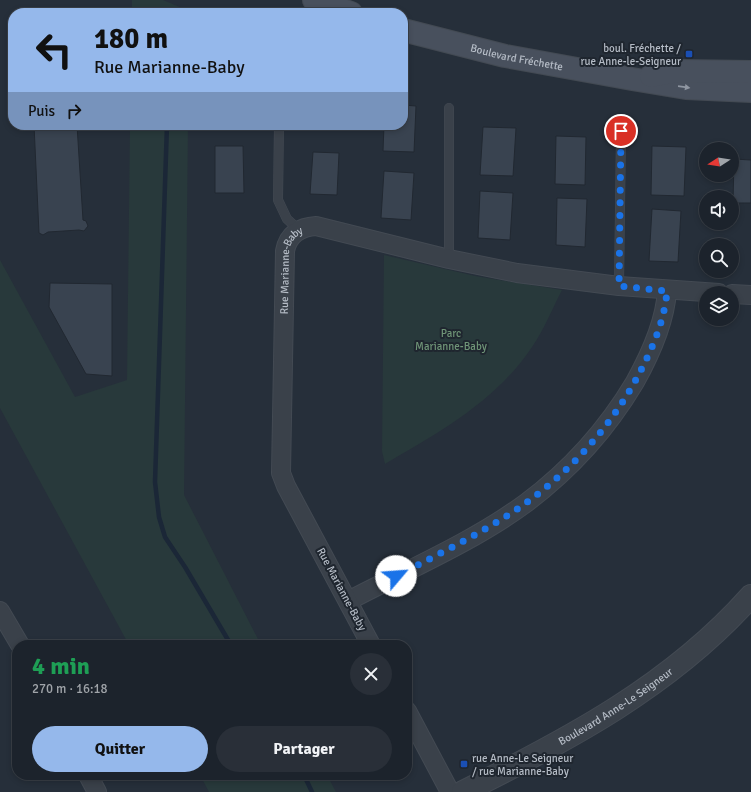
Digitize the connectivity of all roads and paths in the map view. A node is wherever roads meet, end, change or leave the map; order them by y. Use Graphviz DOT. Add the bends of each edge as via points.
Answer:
graph roads {
  1 [pos="314,0"];
  2 [pos="337,8"];
  3 [pos="408,31"];
  4 [pos="751,72"];
  5 [pos="632,79"];
  6 [pos="751,92"];
  7 [pos="449,108"];
  8 [pos="279,130"];
  9 [pos="621,131"];
  10 [pos="299,230"];
  11 [pos="449,259"];
  12 [pos="619,286"];
  13 [pos="667,291"];
  14 [pos="699,292"];
  15 [pos="739,294"];
  16 [pos="751,295"];
  17 [pos="751,596"];
  18 [pos="348,601"];
  19 [pos="0,611"];
  20 [pos="17,640"];
  21 [pos="368,640"];
  22 [pos="412,720"];
  23 [pos="91,780"];
  24 [pos="97,792"];
  25 [pos="450,792"];
  26 [pos="463,792"];
  1 -- 2 [label="main road"];
  3 -- 5 [label="main road, Boulevard Fréchette" via="505,56"];
  4 -- 5 [label="main road, Boulevard Fréchette" via="678,71"];
  5 -- 6 [label="main road, Boulevard Fréchette, one-way" via="693,88"];
  7 -- 11 [label="lane"];
  8 -- 10 [label="lane" via="278,200 287,219"];
  9 -- 12 [label="lane"];
  10 -- 11 [label="street, Rue Marianne-Baby" via="310,226 323,227"];
  10 -- 18 [label="street, Rue Marianne-Baby" via="290,237 284,251 281,473"];
  11 -- 12 [label="street, Rue Marianne-Baby" via="558,279"];
  12 -- 13 [label="street, Rue Marianne-Baby"];
  13 -- 14 [label="street, Rue Marianne-Baby"];
  13 -- 18 [label="street" via="664,312 653,342 629,392 600,432 556,478 496,523"];
  15 -- 16 [label="street"];
  17 -- 26 [label="street, Boulevard Anne-Le Seigneur" via="713,636 651,686 573,734"];
  18 -- 21 [label="street, Rue Marianne-Baby"];
  19 -- 20 [label="street"];
  22 -- 25 [label="street"];
  23 -- 24 [label="street"];
}
